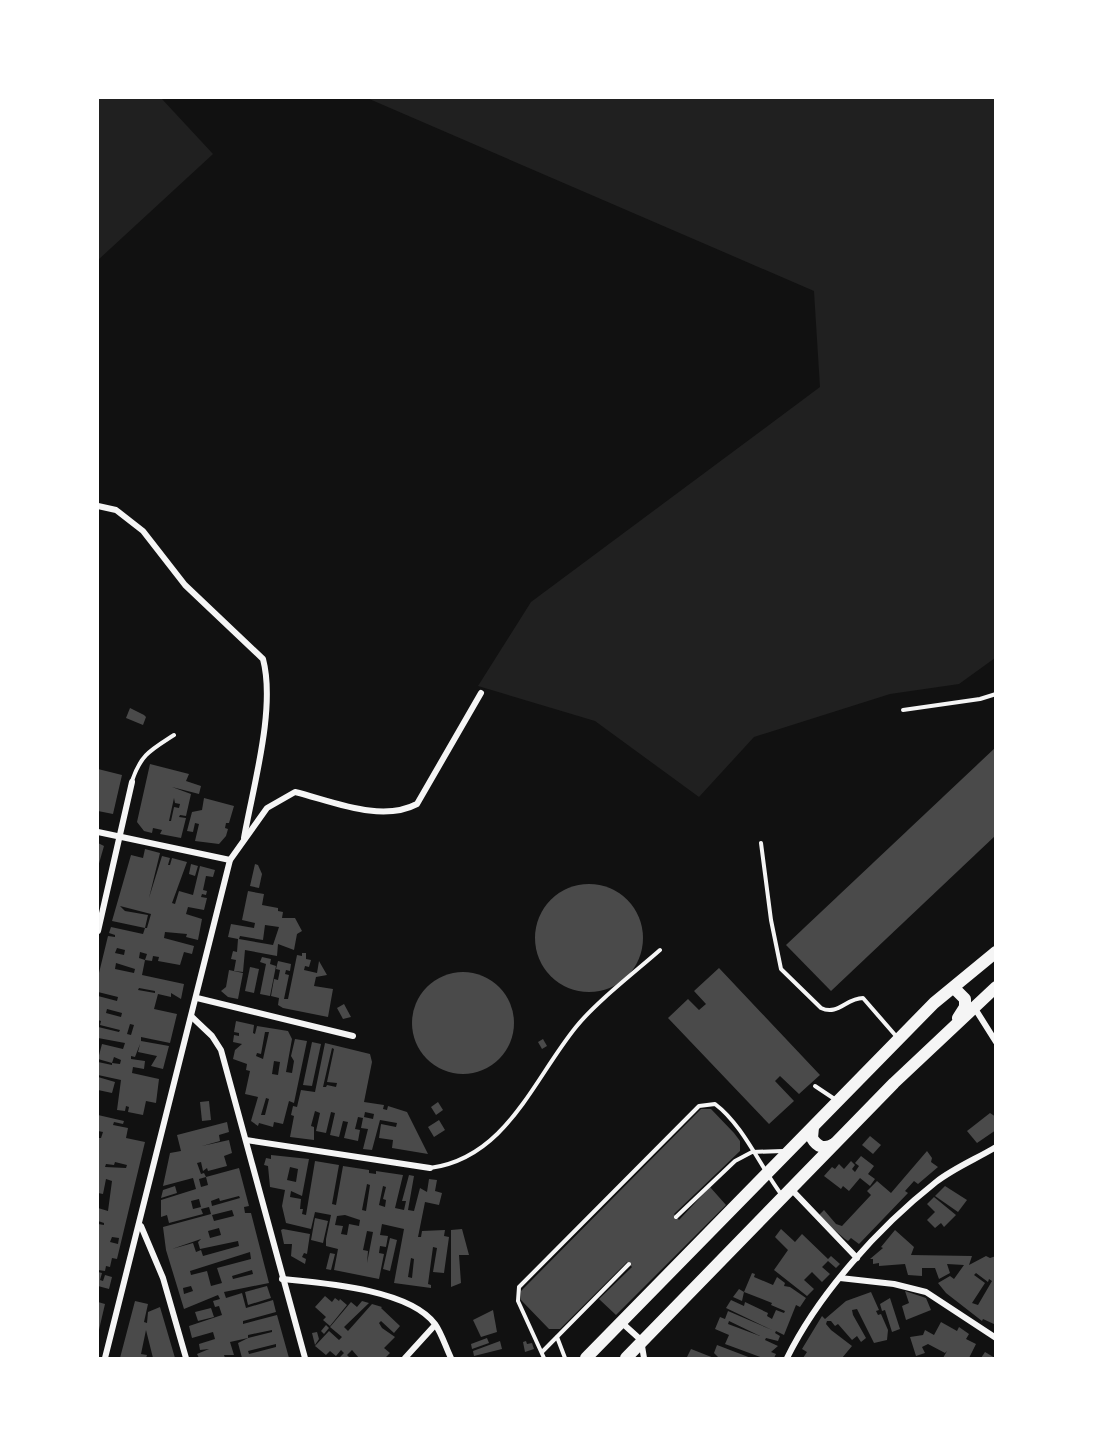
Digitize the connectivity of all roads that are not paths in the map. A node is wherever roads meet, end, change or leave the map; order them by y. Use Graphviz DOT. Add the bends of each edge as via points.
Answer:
graph roads {
  1 [pos="98,506"];
  2 [pos="481,693"];
  3 [pos="996,694"];
  4 [pos="903,710"];
  5 [pos="174,735"];
  6 [pos="132,782"];
  7 [pos="98,831"];
  8 [pos="120,837"];
  9 [pos="243,841"];
  10 [pos="761,843"];
  11 [pos="230,860"];
  12 [pos="98,931"];
  13 [pos="660,950"];
  14 [pos="996,952"];
  15 [pos="954,987"];
  16 [pos="996,987"];
  17 [pos="196,998"];
  18 [pos="974,1007"];
  19 [pos="192,1017"];
  20 [pos="947,1034"];
  21 [pos="353,1036"];
  22 [pos="899,1039"];
  23 [pos="996,1042"];
  24 [pos="815,1086"];
  25 [pos="838,1102"];
  26 [pos="813,1127"];
  27 [pos="246,1140"];
  28 [pos="834,1144"];
  29 [pos="996,1147"];
  30 [pos="789,1151"];
  31 [pos="752,1152"];
  32 [pos="430,1168"];
  33 [pos="765,1173"];
  34 [pos="787,1193"];
  35 [pos="676,1217"];
  36 [pos="141,1226"];
  37 [pos="857,1258"];
  38 [pos="629,1264"];
  39 [pos="840,1278"];
  40 [pos="282,1279"];
  41 [pos="621,1322"];
  42 [pos="435,1324"];
  43 [pos="557,1337"];
  44 [pos="996,1338"];
  45 [pos="641,1340"];
  46 [pos="542,1352"];
  47 [pos="105,1359"];
  48 [pos="186,1359"];
  49 [pos="305,1359"];
  50 [pos="405,1359"];
  51 [pos="451,1359"];
  52 [pos="544,1359"];
  53 [pos="565,1359"];
  54 [pos="586,1359"];
  55 [pos="626,1359"];
  56 [pos="644,1359"];
  57 [pos="787,1359"];
  1 -- 9 [label="street" via="116,510 143,531 211,612 262,659 266,670 265,719"];
  2 -- 9 [label="street" via="417,804 377,812 295,792 267,808"];
  3 -- 4 [label="lane"];
  5 -- 6 [label="lane" via="146,753"];
  6 -- 8 [label="street"];
  7 -- 8 [label="street"];
  8 -- 11 [label="street"];
  8 -- 12 [label="street"];
  9 -- 11 [label="street"];
  10 -- 22 [label="lane" via="781,969 828,1011 863,998"];
  11 -- 17 [label="street"];
  13 -- 32 [label="lane" via="576,1026 511,1122 476,1150 447,1166"];
  14 -- 15 [label="main road"];
  15 -- 20 [label="main road" via="963,997 965,1007"];
  15 -- 22 [label="main road"];
  16 -- 18 [label="main road"];
  17 -- 19 [label="street"];
  17 -- 21 [label="street"];
  18 -- 20 [label="main road"];
  18 -- 23 [label="street"];
  19 -- 27 [label="street" via="221,1050"];
  19 -- 36 [label="street"];
  20 -- 28 [label="main road"];
  22 -- 25 [label="main road"];
  24 -- 25 [label="lane"];
  25 -- 26 [label="main road"];
  26 -- 28 [label="main road" via="812,1138 819,1146 827,1148"];
  26 -- 30 [label="main road"];
  27 -- 32 [label="street"];
  27 -- 40 [label="street"];
  28 -- 34 [label="main road"];
  29 -- 37 [label="street" via="937,1182"];
  30 -- 31 [label="lane"];
  30 -- 33 [label="main road"];
  31 -- 33 [label="lane"];
  31 -- 35 [label="lane" via="726,1169"];
  31 -- 46 [label="lane" via="739,1130 715,1104 699,1106 681,1122 519,1287 519,1301"];
  33 -- 34 [label="lane"];
  33 -- 41 [label="main road"];
  34 -- 37 [label="street"];
  34 -- 45 [label="main road"];
  36 -- 47 [label="street"];
  36 -- 48 [label="street" via="163,1278"];
  37 -- 39 [label="street"];
  38 -- 43 [label="lane"];
  39 -- 44 [label="street" via="926,1292"];
  39 -- 57 [label="street" via="804,1324"];
  40 -- 42 [label="street" via="340,1286 402,1301"];
  40 -- 49 [label="street"];
  41 -- 45 [label="street"];
  41 -- 54 [label="main road"];
  42 -- 50 [label="street"];
  42 -- 51 [label="street"];
  43 -- 46 [label="lane"];
  43 -- 53 [label="lane"];
  45 -- 55 [label="main road"];
  45 -- 56 [label="street"];
  46 -- 52 [label="lane"];
}
